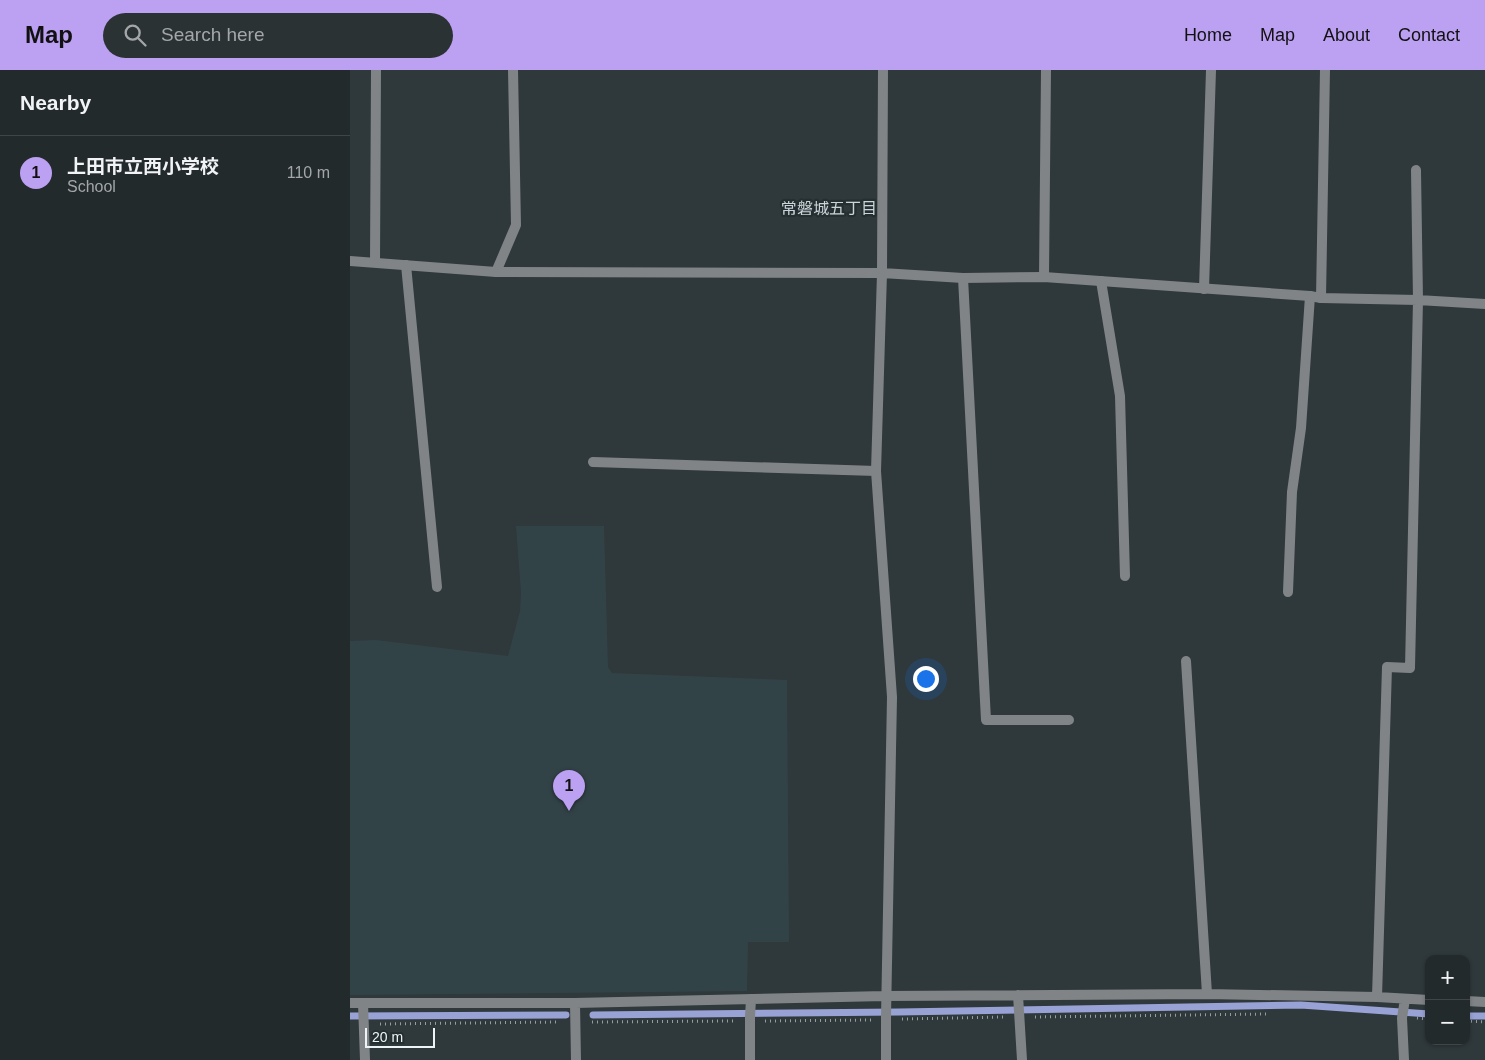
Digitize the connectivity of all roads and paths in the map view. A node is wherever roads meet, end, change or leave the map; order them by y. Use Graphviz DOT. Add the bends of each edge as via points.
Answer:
graph roads {
  1 [pos="376,70"];
  2 [pos="512,70"];
  3 [pos="883,70"];
  4 [pos="1046,70"];
  5 [pos="1211,70"];
  6 [pos="1324,70"];
  7 [pos="1416,170"];
  8 [pos="350,261"];
  9 [pos="375,262"];
  10 [pos="406,266"];
  11 [pos="496,272"];
  12 [pos="882,273"];
  13 [pos="1044,276"];
  14 [pos="963,278"];
  15 [pos="1101,282"];
  16 [pos="1204,289"];
  17 [pos="1310,296"];
  18 [pos="1321,298"];
  19 [pos="1418,300"];
  20 [pos="1485,304"];
  21 [pos="593,462"];
  22 [pos="876,471"];
  23 [pos="1125,576"];
  24 [pos="437,587"];
  25 [pos="1288,592"];
  26 [pos="1186,661"];
  27 [pos="1069,720"];
  28 [pos="1207,994"];
  29 [pos="1018,995"];
  30 [pos="885,996"];
  31 [pos="1377,997"];
  32 [pos="1405,999"];
  33 [pos="751,1000"];
  34 [pos="1425,1000"];
  35 [pos="1470,1002"];
  36 [pos="1485,1002"];
  37 [pos="350,1003"];
  38 [pos="364,1003"];
  39 [pos="575,1003"];
  40 [pos="1470,1021"];
  41 [pos="1485,1022"];
  42 [pos="365,1060"];
  43 [pos="576,1060"];
  44 [pos="750,1060"];
  45 [pos="886,1060"];
  46 [pos="1022,1060"];
  47 [pos="1404,1060"];
  1 -- 9 [label="street"];
  2 -- 11 [label="street" via="516,225"];
  3 -- 12 [label="street"];
  4 -- 13 [label="street"];
  5 -- 16 [label="street"];
  6 -- 18 [label="street"];
  7 -- 19 [label="street"];
  8 -- 9 [label="street"];
  9 -- 10 [label="street"];
  10 -- 11 [label="street"];
  10 -- 24 [label="street"];
  11 -- 12 [label="street"];
  12 -- 14 [label="street"];
  12 -- 22 [label="street"];
  13 -- 14 [label="street"];
  13 -- 15 [label="street"];
  14 -- 27 [label="street" via="986,720"];
  15 -- 16 [label="street"];
  15 -- 23 [label="street" via="1120,396"];
  16 -- 17 [label="street"];
  17 -- 18 [label="street"];
  17 -- 25 [label="street" via="1301,428 1292,492"];
  18 -- 19 [label="street"];
  19 -- 20 [label="street"];
  19 -- 31 [label="street" via="1410,668 1387,667"];
  21 -- 22 [label="street"];
  22 -- 30 [label="street" via="892,697"];
  26 -- 28 [label="street"];
  28 -- 29 [label="street"];
  28 -- 31 [label="street"];
  29 -- 30 [label="street"];
  29 -- 46 [label="street"];
  30 -- 33 [label="street"];
  30 -- 45 [label="street"];
  31 -- 32 [label="street"];
  32 -- 34 [label="street"];
  32 -- 47 [label="street" via="1402,1018"];
  33 -- 39 [label="street"];
  33 -- 44 [label="street"];
  35 -- 36 [label="street"];
  37 -- 38 [label="street"];
  38 -- 39 [label="street"];
  38 -- 42 [label="street"];
  39 -- 43 [label="street"];
  40 -- 41 [label="path"];
}
